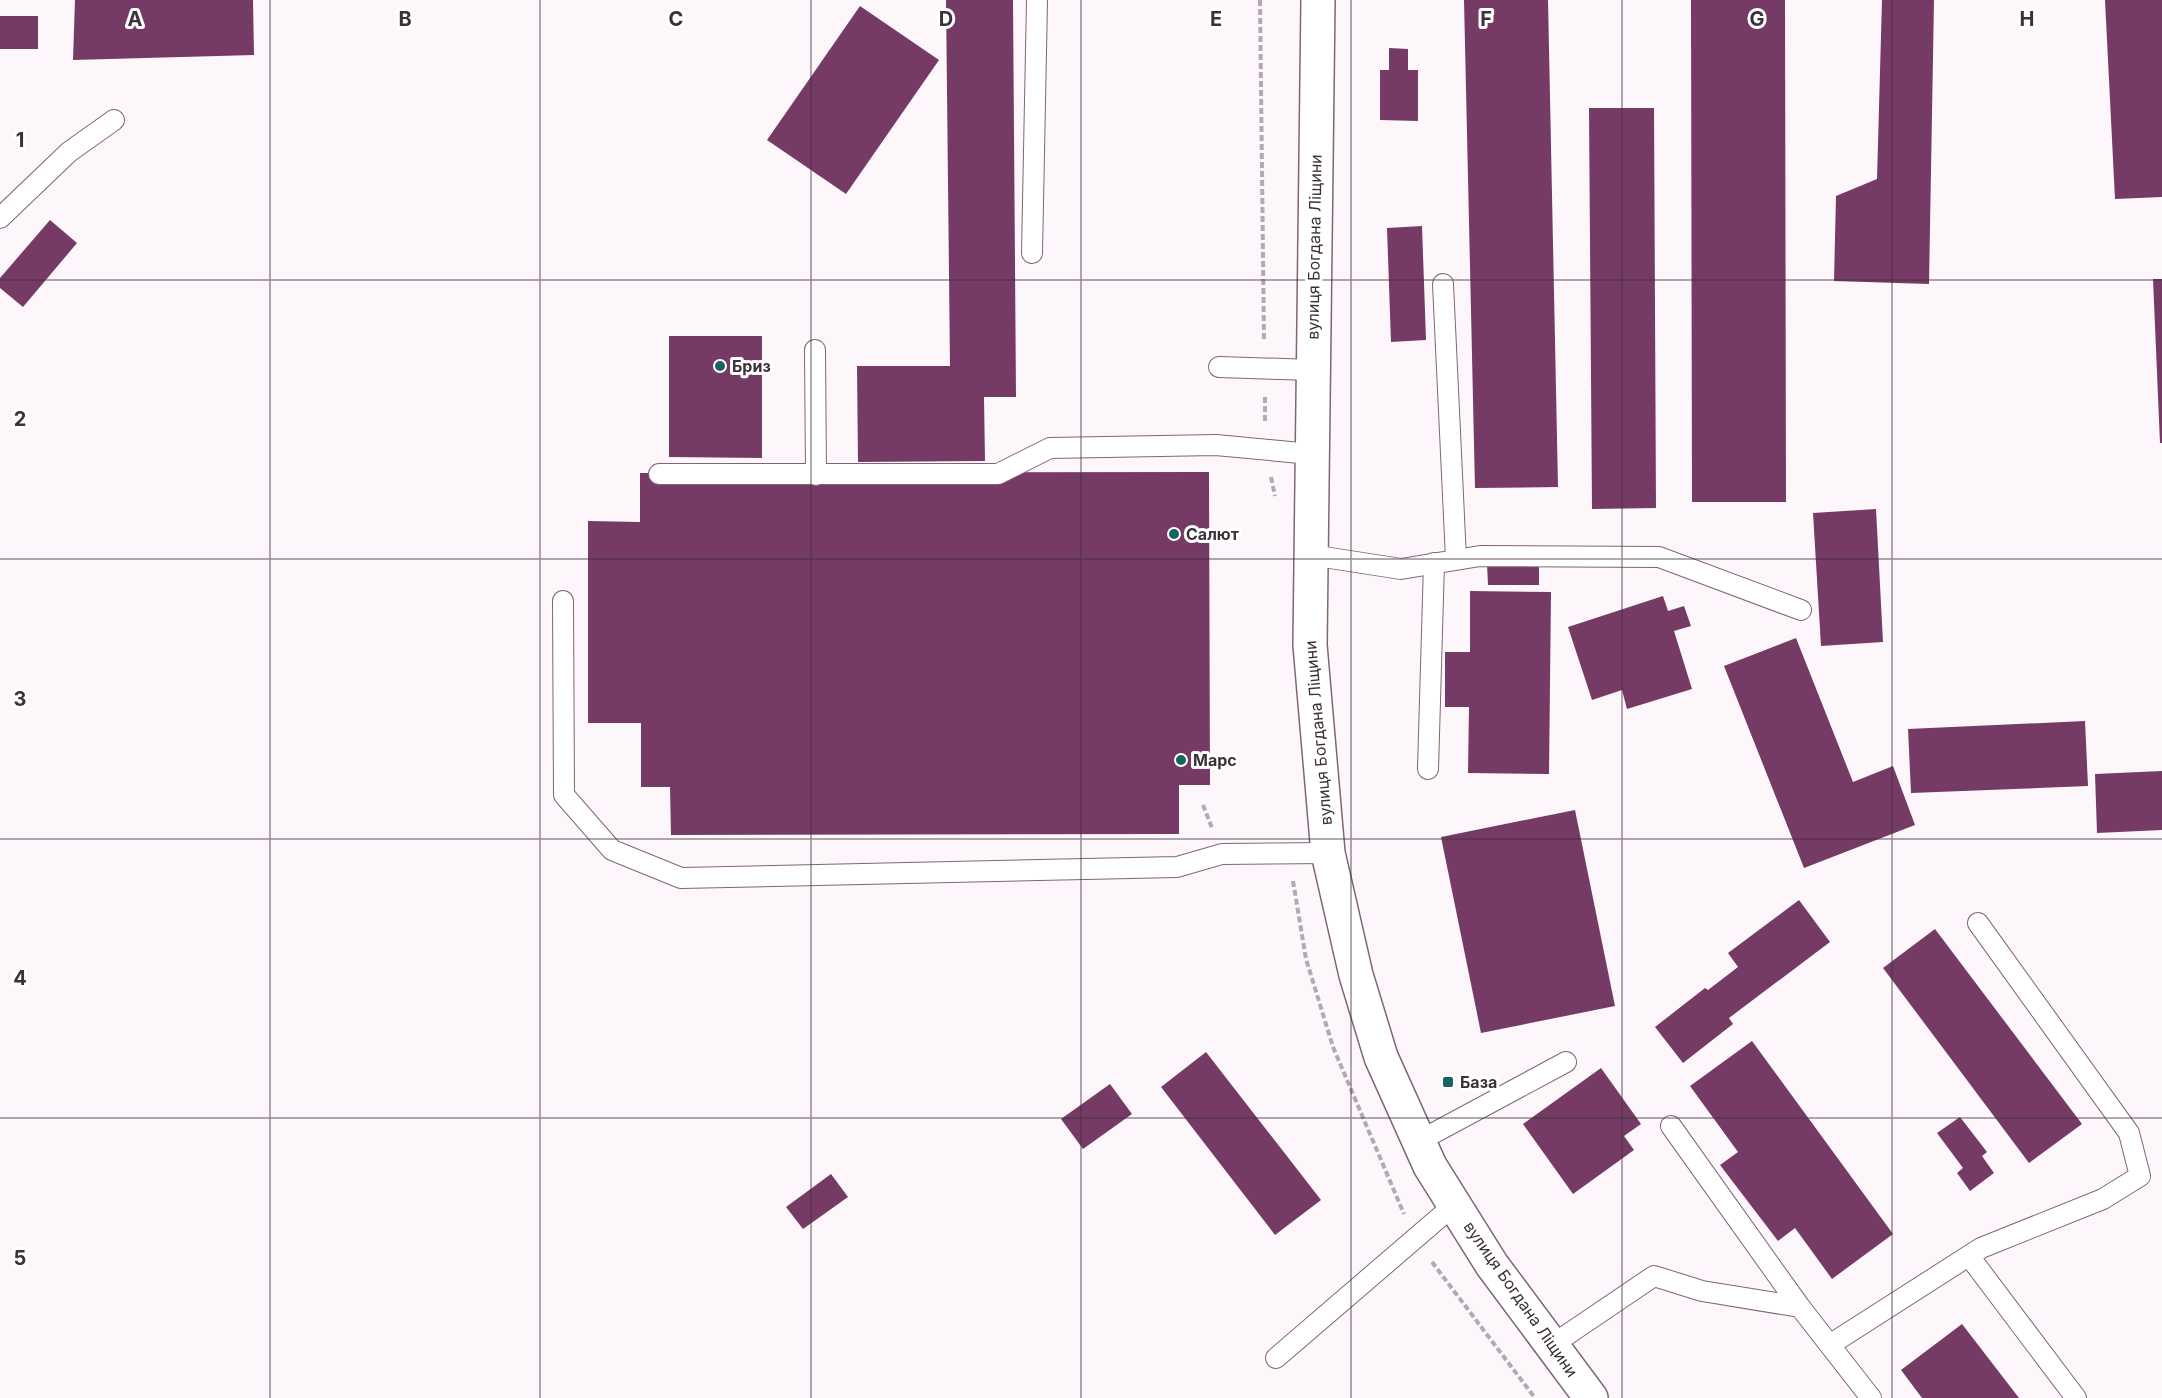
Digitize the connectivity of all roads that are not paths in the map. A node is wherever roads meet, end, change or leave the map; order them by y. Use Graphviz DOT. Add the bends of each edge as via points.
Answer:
graph roads {
  1 [pos="1037,0"];
  2 [pos="1318,0"];
  3 [pos="114,120"];
  4 [pos="0,218"];
  5 [pos="1032,253"];
  6 [pos="1443,284"];
  7 [pos="815,350"];
  8 [pos="1219,367"];
  9 [pos="1313,370"];
  10 [pos="1311,454"];
  11 [pos="659,474"];
  12 [pos="816,474"];
  13 [pos="1311,555"];
  14 [pos="1456,559"];
  15 [pos="1434,563"];
  16 [pos="563,601"];
  17 [pos="1801,610"];
  18 [pos="1428,769"];
  19 [pos="1328,852"];
  20 [pos="1978,924"];
  21 [pos="1566,1062"];
  22 [pos="1671,1126"];
  23 [pos="1419,1141"];
  24 [pos="1454,1204"];
  25 [pos="1969,1256"];
  26 [pos="1800,1307"];
  27 [pos="1831,1344"];
  28 [pos="1552,1345"];
  29 [pos="1276,1358"];
  30 [pos="1591,1398"];
  31 [pos="1871,1398"];
  32 [pos="2076,1398"];
  1 -- 5 [label="lane"];
  2 -- 9 [label="main road, вулиця Богдана Ліщини"];
  3 -- 4 [label="lane" via="69,152"];
  6 -- 14 [label="lane"];
  7 -- 12 [label="lane"];
  8 -- 9 [label="lane"];
  9 -- 10 [label="main road, вулиця Богдана Ліщини"];
  10 -- 12 [label="lane" via="1216,445 1050,448 998,474"];
  10 -- 13 [label="main road, вулиця Богдана Ліщини"];
  11 -- 12 [label="lane"];
  13 -- 15 [label="lane" via="1401,569"];
  13 -- 19 [label="main road, вулиця Богдана Ліщини" via="1310,645"];
  14 -- 15 [label="lane"];
  14 -- 17 [label="lane" via="1659,557"];
  15 -- 18 [label="lane"];
  16 -- 19 [label="lane" via="564,795 612,850 681,878 1177,867 1222,854"];
  19 -- 23 [label="main road, вулиця Богдана Ліщини" via="1356,975 1382,1057"];
  20 -- 25 [label="lane" via="2129,1133 2140,1176 2103,1199 2026,1228"];
  21 -- 23 [label="lane"];
  22 -- 26 [label="lane"];
  23 -- 24 [label="main road, вулиця Богдана Ліщини"];
  24 -- 28 [label="main road, вулиця Богдана Ліщини" via="1492,1265"];
  24 -- 29 [label="lane"];
  25 -- 27 [label="lane"];
  25 -- 32 [label="lane"];
  26 -- 27 [label="lane"];
  26 -- 28 [label="lane" via="1702,1291 1654,1276"];
  27 -- 31 [label="lane"];
  28 -- 30 [label="main road, вулиця Богдана Ліщини"];
}
